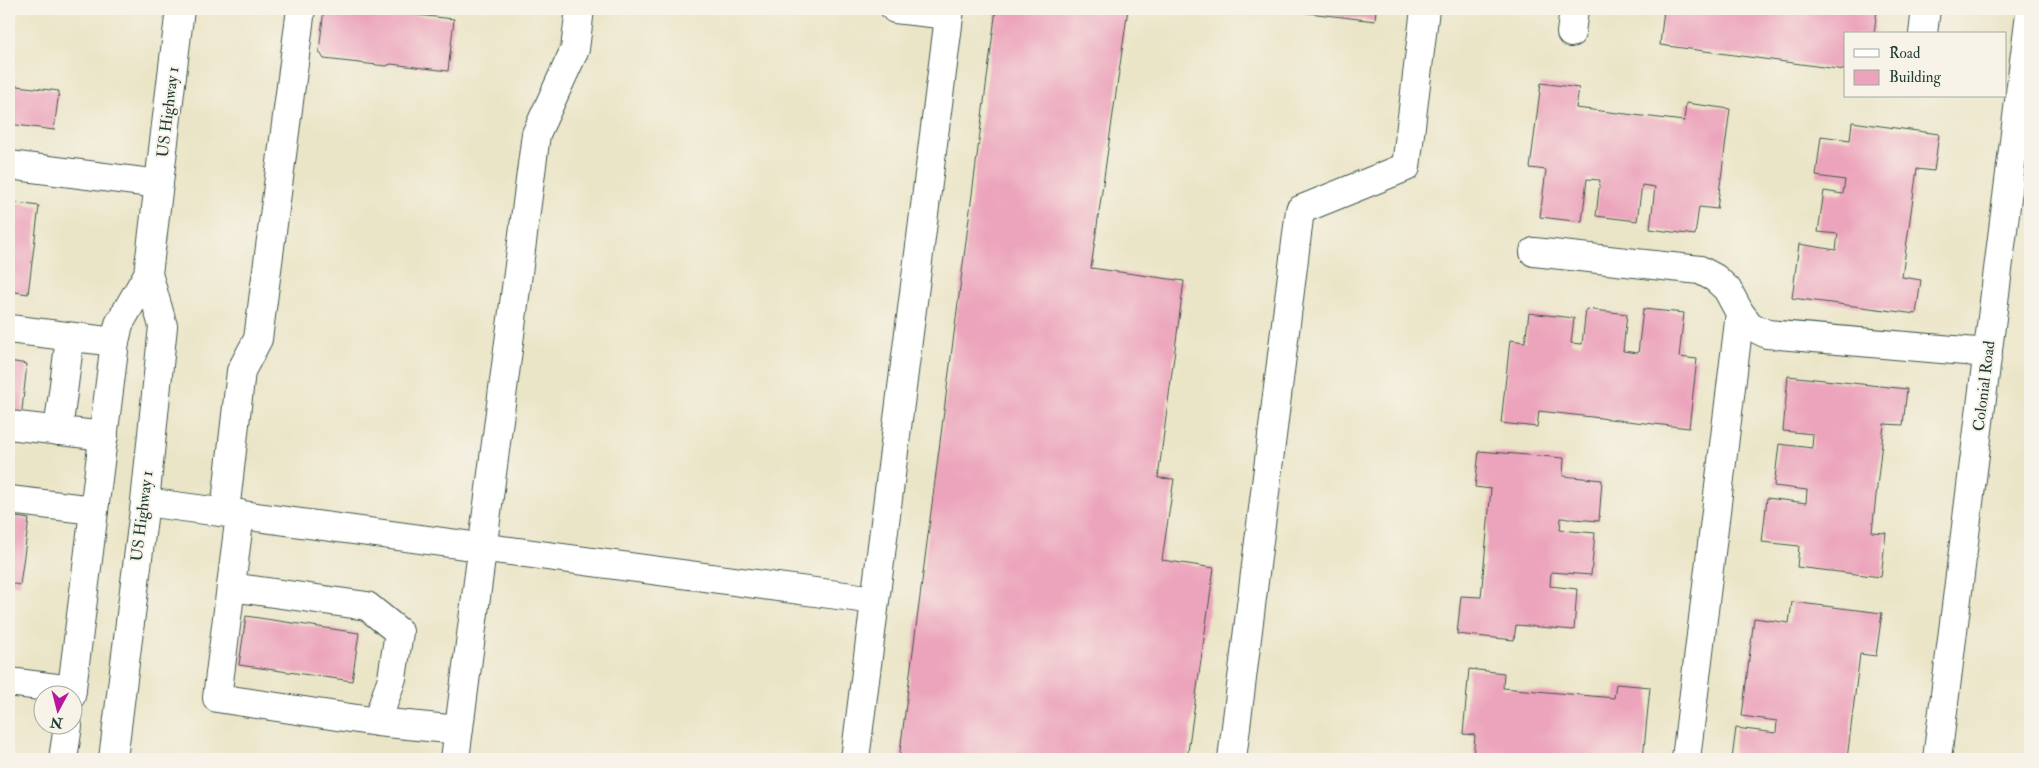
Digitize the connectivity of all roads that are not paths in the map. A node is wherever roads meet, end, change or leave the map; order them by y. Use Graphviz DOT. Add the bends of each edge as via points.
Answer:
graph roads {
  1 [pos="180,9"];
  2 [pos="301,9"];
  3 [pos="580,9"];
  4 [pos="895,9"];
  5 [pos="1425,9"];
  6 [pos="1926,9"];
  7 [pos="949,12"];
  8 [pos="2030,13"];
  9 [pos="1923,32"];
  10 [pos="2014,68"];
  11 [pos="9,165"];
  12 [pos="159,184"];
  13 [pos="1534,252"];
  14 [pos="148,274"];
  15 [pos="1740,313"];
  16 [pos="9,329"];
  17 [pos="70,338"];
  18 [pos="115,342"];
  19 [pos="1988,353"];
  20 [pos="9,425"];
  21 [pos="58,431"];
  22 [pos="104,436"];
  23 [pos="9,500"];
  24 [pos="145,502"];
  25 [pos="94,510"];
  26 [pos="233,513"];
  27 [pos="483,547"];
  28 [pos="231,587"];
  29 [pos="875,600"];
  30 [pos="9,682"];
  31 [pos="32,686"];
  32 [pos="73,686"];
  33 [pos="377,722"];
  34 [pos="459,730"];
  35 [pos="66,736"];
  36 [pos="63,759"];
  37 [pos="113,759"];
  38 [pos="456,759"];
  39 [pos="855,759"];
  40 [pos="1232,759"];
  41 [pos="1686,759"];
  42 [pos="1937,759"];
  1 -- 12 [label="main road, US Highway 1"];
  2 -- 26 [label="main road" via="258,339 241,371"];
  3 -- 27 [label="main road" via="575,49 536,134"];
  4 -- 7 [label="main road"];
  5 -- 40 [label="main road" via="1406,167 1300,210"];
  6 -- 9 [label="main road"];
  7 -- 29 [label="main road"];
  8 -- 10 [label="main road, Colonial Road"];
  10 -- 19 [label="main road, Colonial Road"];
  11 -- 12 [label="main road"];
  12 -- 14 [label="main road, US Highway 1"];
  13 -- 15 [label="main road" via="1700,270 1727,289"];
  14 -- 18 [label="main road, US Highway 1" via="119,324"];
  14 -- 24 [label="main road, US Highway 1" via="163,326"];
  15 -- 19 [label="main road" via="1750,326 1767,334"];
  15 -- 41 [label="main road"];
  16 -- 17 [label="main road"];
  17 -- 18 [label="main road"];
  17 -- 21 [label="main road"];
  18 -- 22 [label="main road, US Highway 1"];
  19 -- 42 [label="main road, Colonial Road"];
  20 -- 21 [label="main road"];
  21 -- 22 [label="main road"];
  22 -- 25 [label="main road, US Highway 1"];
  23 -- 25 [label="main road"];
  24 -- 26 [label="main road"];
  24 -- 37 [label="main road, US Highway 1"];
  25 -- 32 [label="main road, US Highway 1"];
  26 -- 27 [label="main road"];
  26 -- 28 [label="main road"];
  27 -- 29 [label="main road"];
  27 -- 34 [label="main road"];
  28 -- 33 [label="main road" via="367,606 399,632 392,678"];
  28 -- 33 [label="main road" via="217,698"];
  29 -- 39 [label="main road"];
  30 -- 31 [label="main road"];
  33 -- 34 [label="main road"];
  34 -- 38 [label="main road"];
  35 -- 36 [label="main road"];
}
